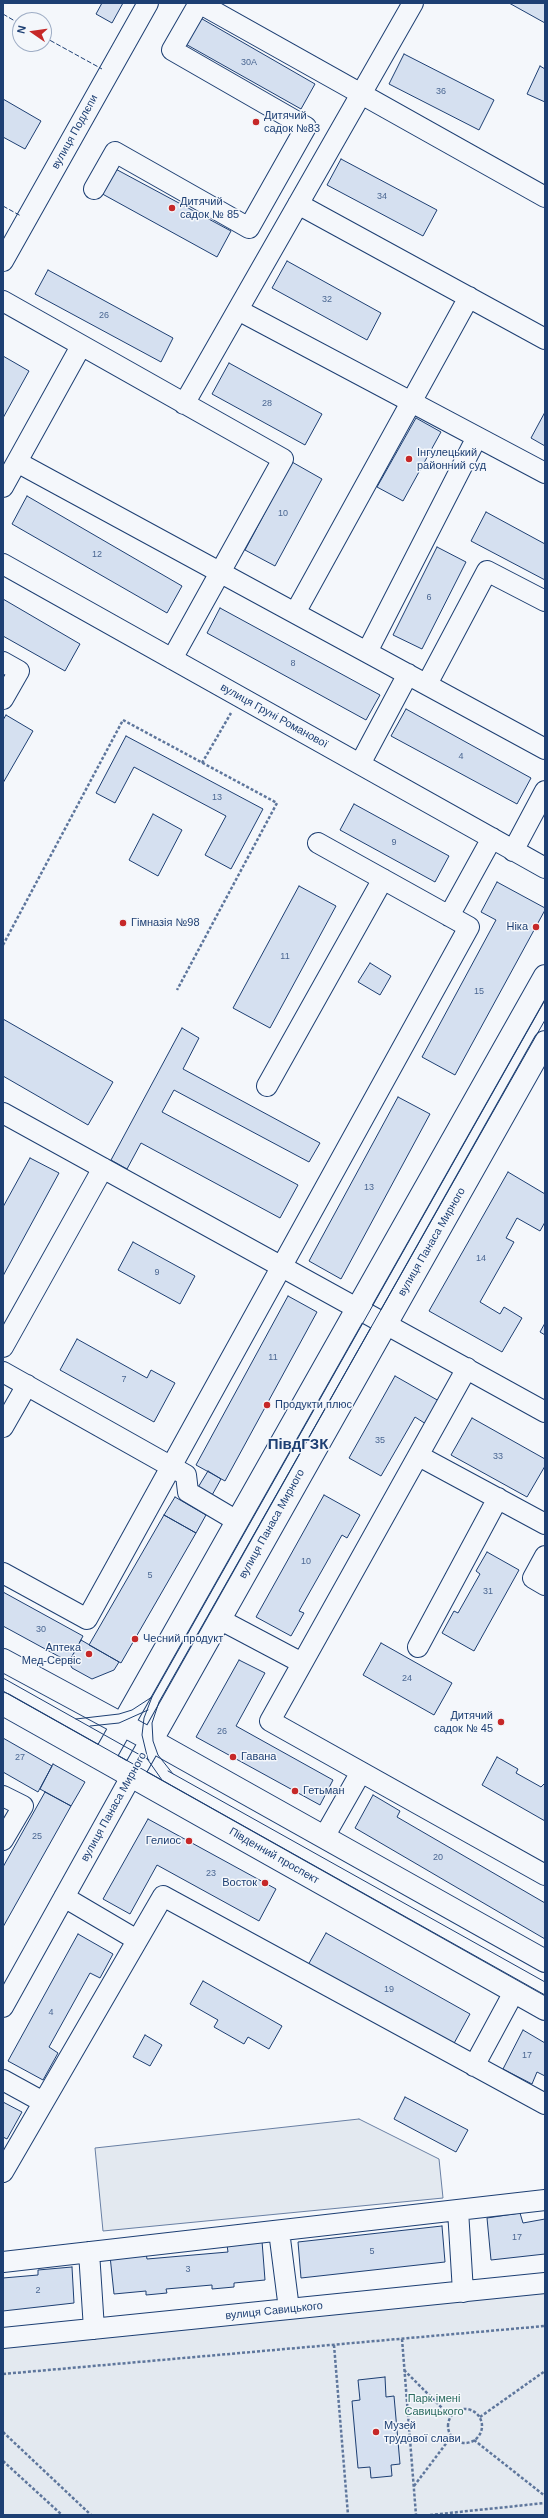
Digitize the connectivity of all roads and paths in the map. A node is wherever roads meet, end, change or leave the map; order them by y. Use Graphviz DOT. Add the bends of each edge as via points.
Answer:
graph roads {
  1 [pos="148,3"];
  2 [pos="199,3"];
  3 [pos="413,3"];
  4 [pos="360,95"];
  5 [pos="94,189"];
  6 [pos="545,197"];
  7 [pos="298,204"];
  8 [pos="3,261"];
  9 [pos="469,297"];
  10 [pos="3,301"];
  11 [pos="238,310"];
  12 [pos="545,339"];
  13 [pos="81,346"];
  14 [pos="411,402"];
  15 [pos="184,404"];
  16 [pos="477,437"];
  17 [pos="17,462"];
  18 [pos="545,473"];
  19 [pos="3,487"];
  20 [pos="3,564"];
  21 [pos="220,572"];
  22 [pos="545,602"];
  23 [pos="294,613"];
  24 [pos="367,652"];
  25 [pos="172,659"];
  26 [pos="3,662"];
  27 [pos="408,674"];
  28 [pos="427,684"];
  29 [pos="240,696"];
  30 [pos="3,699"];
  31 [pos="545,749"];
  32 [pos="202,763"];
  33 [pos="360,764"];
  34 [pos="545,791"];
  35 [pos="492,838"];
  36 [pos="318,843"];
  37 [pos="513,851"];
  38 [pos="545,868"];
  39 [pos="383,879"];
  40 [pos="449,916"];
  41 [pos="3,945"];
  42 [pos="545,976"];
  43 [pos="177,990"];
  44 [pos="545,1042"];
  45 [pos="267,1086"];
  46 [pos="3,1113"];
  47 [pos="103,1168"];
  48 [pos="282,1266"];
  49 [pos="357,1308"];
  50 [pos="385,1323"];
  51 [pos="3,1347"];
  52 [pos="467,1368"];
  53 [pos="3,1372"];
  54 [pos="27,1385"];
  55 [pos="545,1412"];
  56 [pos="3,1427"];
  57 [pos="418,1456"];
  58 [pos="172,1466"];
  59 [pos="498,1498"];
  60 [pos="237,1521"];
  61 [pos="545,1524"];
  62 [pos="545,1556"];
  63 [pos="3,1573"];
  64 [pos="545,1585"];
  65 [pos="219,1619"];
  66 [pos="418,1647"];
  67 [pos="3,1660"];
  68 [pos="302,1663"];
  69 [pos="3,1704"];
  70 [pos="122,1725"];
  71 [pos="151,1740"];
  72 [pos="103,1759"];
  73 [pos="361,1772"];
  74 [pos="132,1775"];
  75 [pos="3,1796"];
  76 [pos="324,1837"];
  77 [pos="3,1840"];
  78 [pos="545,1875"];
  79 [pos="64,1897"];
  80 [pos="137,1940"];
  81 [pos="545,1961"];
  82 [pos="514,1992"];
  83 [pos="3,2007"];
  84 [pos="545,2009"];
  85 [pos="474,2066"];
  86 [pos="3,2080"];
  87 [pos="43,2102"];
  88 [pos="545,2104"];
  89 [pos="3,2172"];
  90 [pos="545,2200"];
  91 [pos="458,2210"];
  92 [pos="279,2231"];
  93 [pos="89,2252"];
  94 [pos="3,2262"];
  95 [pos="545,2283"];
  96 [pos="463,2292"];
  97 [pos="289,2309"];
  98 [pos="545,2326"];
  99 [pos="94,2329"];
  100 [pos="3,2338"];
  101 [pos="402,2339"];
  102 [pos="334,2345"];
  103 [pos="404,2370"];
  104 [pos="545,2371"];
  105 [pos="3,2374"];
  106 [pos="450,2416"];
  107 [pos="480,2417"];
  108 [pos="3,2432"];
  109 [pos="451,2437"];
  110 [pos="474,2440"];
  111 [pos="3,2461"];
  112 [pos="414,2487"];
  113 [pos="545,2496"];
  114 [pos="545,2503"];
  115 [pos="62,2515"];
  116 [pos="91,2515"];
  117 [pos="348,2515"];
  118 [pos="416,2515"];
  119 [pos="430,2515"];
  1 -- 8 [label="street, вулиця Подлєпи"];
  2 -- 4 [label="street"];
  2 -- 5 [label="street" via="172,50 306,127 249,228 115,152"];
  3 -- 4 [label="street"];
  4 -- 6 [label="street"];
  4 -- 7 [label="street"];
  7 -- 9 [label="street"];
  7 -- 11 [label="street"];
  9 -- 12 [label="street"];
  9 -- 14 [label="street"];
  10 -- 13 [label="street"];
  11 -- 14 [label="street"];
  11 -- 15 [label="street"];
  13 -- 15 [label="street"];
  13 -- 17 [label="street"];
  14 -- 16 [label="street"];
  14 -- 23 [label="street"];
  15 -- 21 [label="street" via="283,459"];
  16 -- 18 [label="street"];
  16 -- 24 [label="street"];
  17 -- 19 [label="street"];
  17 -- 21 [label="street"];
  20 -- 25 [label="street, вулиця Груні Романової"];
  21 -- 23 [label="street"];
  21 -- 25 [label="street"];
  22 -- 28 [label="street" via="487,571"];
  23 -- 24 [label="street"];
  24 -- 27 [label="street"];
  25 -- 29 [label="street, вулиця Груні Романової"];
  26 -- 30 [label="street" via="19,671"];
  27 -- 28 [label="street"];
  27 -- 33 [label="street"];
  28 -- 31 [label="street"];
  29 -- 32 [label="path"];
  29 -- 33 [label="street, вулиця Груні Романової"];
  32 -- 41 [label="path" via="123,720"];
  32 -- 43 [label="path" via="277,802"];
  33 -- 35 [label="street, вулиця Груні Романової"];
  34 -- 37 [label="street"];
  35 -- 37 [label="street, вулиця Груні Романової"];
  35 -- 40 [label="street"];
  36 -- 39 [label="street"];
  37 -- 38 [label="street, вулиця Груні Романової"];
  39 -- 40 [label="street"];
  39 -- 45 [label="street"];
  40 -- 48 [label="street" via="469,927"];
  42 -- 49 [label="main road"];
  44 -- 50 [label="main road, вулиця Панаса Мирного"];
  46 -- 47 [label="street"];
  47 -- 48 [label="street"];
  47 -- 51 [label="street"];
  48 -- 49 [label="street"];
  48 -- 58 [label="street"];
  49 -- 50 [label="street"];
  49 -- 60 [label="main road"];
  50 -- 52 [label="street"];
  50 -- 65 [label="main road, вулиця Панаса Мирного"];
  52 -- 55 [label="street"];
  52 -- 57 [label="street"];
  53 -- 54 [label="street"];
  54 -- 56 [label="street"];
  54 -- 58 [label="street"];
  57 -- 59 [label="street"];
  57 -- 68 [label="street"];
  58 -- 60 [label="street" via="186,1475 188,1492"];
  58 -- 63 [label="street" via="87,1619"];
  59 -- 61 [label="street"];
  59 -- 66 [label="street"];
  60 -- 70 [label="main road"];
  62 -- 64 [label="street" via="533,1578"];
  65 -- 68 [label="street"];
  65 -- 71 [label="main road, вулиця Панаса Мирного"];
  67 -- 70 [label="main road"];
  68 -- 73 [label="street" via="270,1721"];
  69 -- 72 [label="main road, Південний проспект"];
  70 -- 71 [label="main road"];
  70 -- 72 [label="main road"];
  71 -- 74 [label="main road, вулиця Панаса Мирного"];
  71 -- 76 [label="main road"];
  72 -- 74 [label="main road, Південний проспект"];
  73 -- 76 [label="street"];
  73 -- 78 [label="street"];
  74 -- 79 [label="street, вулиця Панаса Мирного"];
  74 -- 82 [label="main road, Південний проспект"];
  75 -- 77 [label="street" via="23,1806"];
  76 -- 81 [label="main road"];
  79 -- 80 [label="street"];
  79 -- 83 [label="street, вулиця Панаса Мирного"];
  80 -- 85 [label="street" via="163,1896"];
  80 -- 87 [label="street"];
  82 -- 84 [label="main road, Південний проспект"];
  82 -- 85 [label="street"];
  85 -- 88 [label="street"];
  86 -- 87 [label="street"];
  87 -- 89 [label="street"];
  90 -- 91 [label="street"];
  91 -- 92 [label="street"];
  91 -- 96 [label="street"];
  92 -- 93 [label="street"];
  92 -- 97 [label="street"];
  93 -- 94 [label="street"];
  93 -- 99 [label="street"];
  95 -- 96 [label="street, вулиця Савицького"];
  96 -- 97 [label="street, вулиця Савицького"];
  97 -- 99 [label="street, вулиця Савицького"];
  98 -- 101 [label="path"];
  99 -- 100 [label="street, вулиця Савицького"];
  101 -- 102 [label="path"];
  101 -- 103 [label="path"];
  102 -- 105 [label="path"];
  102 -- 117 [label="path"];
  103 -- 106 [label="path"];
  103 -- 112 [label="path"];
  104 -- 107 [label="path"];
  106 -- 107 [label="path" via="466,2408 476,2412"];
  106 -- 109 [label="path" via="447,2427"];
  107 -- 110 [label="path" via="482,2428"];
  108 -- 116 [label="path"];
  109 -- 110 [label="path" via="461,2443"];
  109 -- 112 [label="path"];
  110 -- 113 [label="path"];
  111 -- 115 [label="path"];
  112 -- 118 [label="path"];
  114 -- 119 [label="path"];
}
